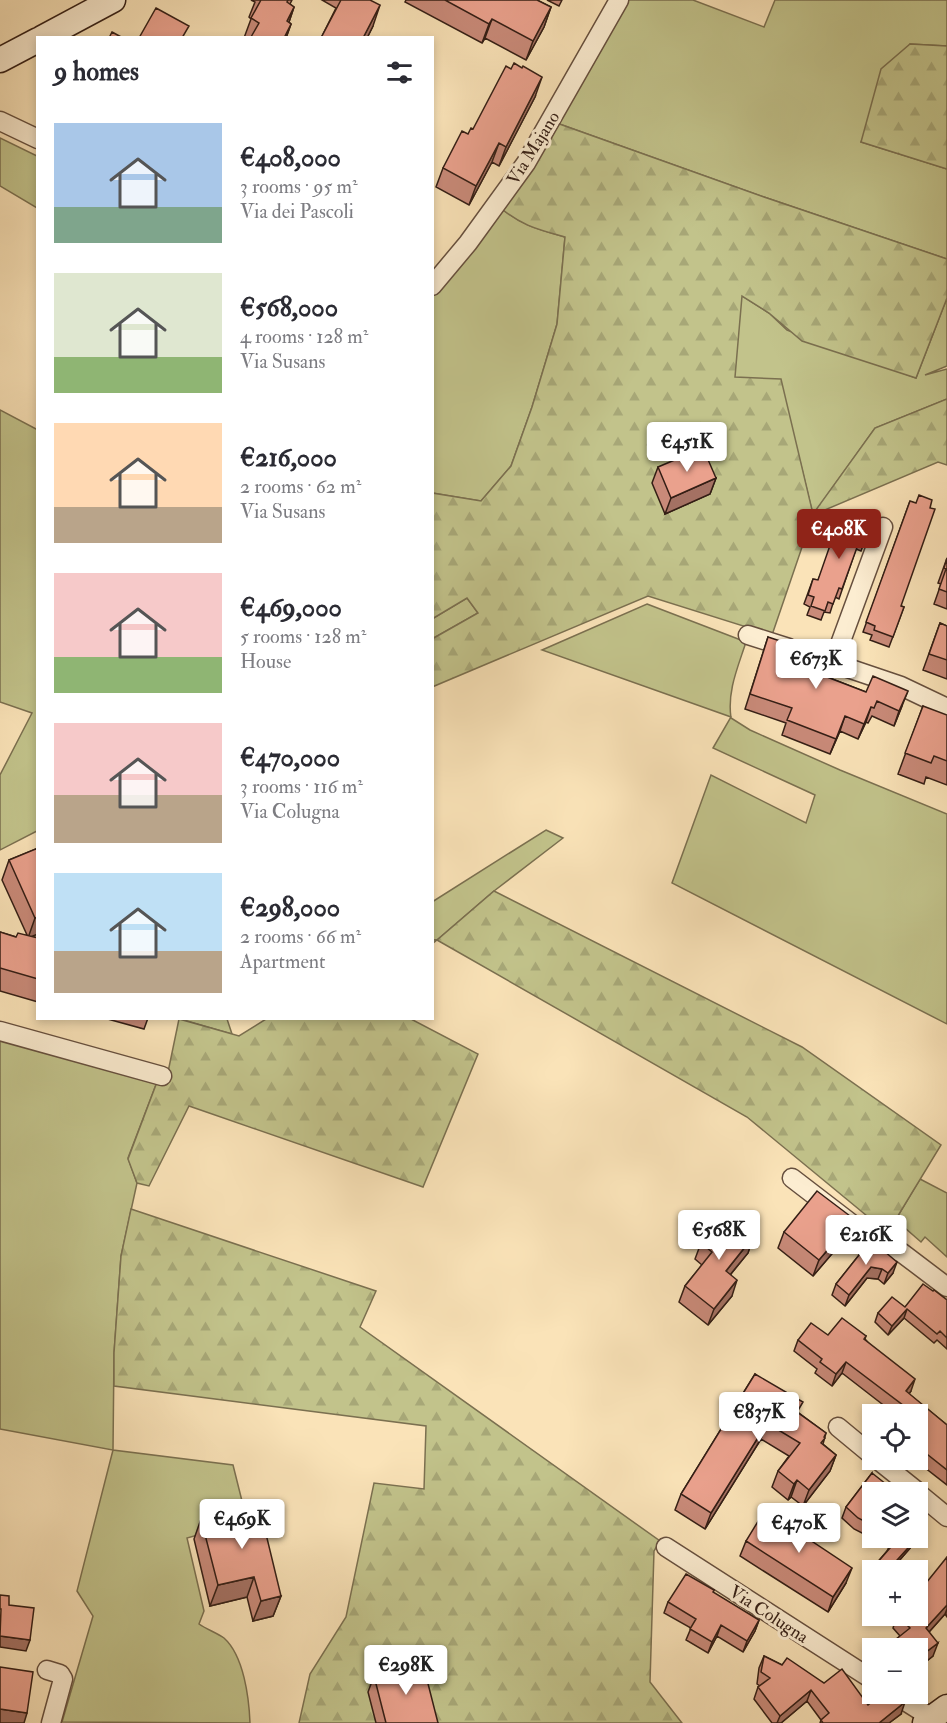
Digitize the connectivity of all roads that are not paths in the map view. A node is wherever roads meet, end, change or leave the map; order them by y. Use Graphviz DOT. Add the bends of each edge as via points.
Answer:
graph roads {
  1 [pos="113,0"];
  2 [pos="619,0"];
  3 [pos="46,36"];
  4 [pos="36,41"];
  5 [pos="0,60"];
  6 [pos="0,121"];
  7 [pos="36,138"];
  8 [pos="434,284"];
  9 [pos="883,527"];
  10 [pos="748,635"];
  11 [pos="833,663"];
  12 [pos="947,708"];
  13 [pos="0,1032"];
  14 [pos="162,1076"];
  15 [pos="792,1178"];
  16 [pos="947,1287"];
  17 [pos="838,1427"];
  18 [pos="862,1447"];
  19 [pos="890,1470"];
  20 [pos="905,1482"];
  21 [pos="928,1501"];
  22 [pos="947,1517"];
  23 [pos="666,1547"];
  24 [pos="47,1670"];
  25 [pos="862,1673"];
  26 [pos="913,1704"];
  27 [pos="935,1716"];
  28 [pos="51,1723"];
  1 -- 3 [label="street"];
  2 -- 8 [label="street, Via Majano" via="526,163"];
  4 -- 5 [label="street"];
  6 -- 7 [label="street"];
  9 -- 11 [label="street"];
  10 -- 11 [label="street"];
  11 -- 12 [label="street" via="901,686"];
  13 -- 14 [label="street"];
  15 -- 16 [label="street" via="874,1241 902,1253"];
  17 -- 18 [label="street"];
  19 -- 20 [label="street"];
  21 -- 22 [label="street"];
  23 -- 25 [label="street, Via Colugna"];
  24 -- 28 [label="street" via="63,1679"];
  26 -- 27 [label="street"];
}
